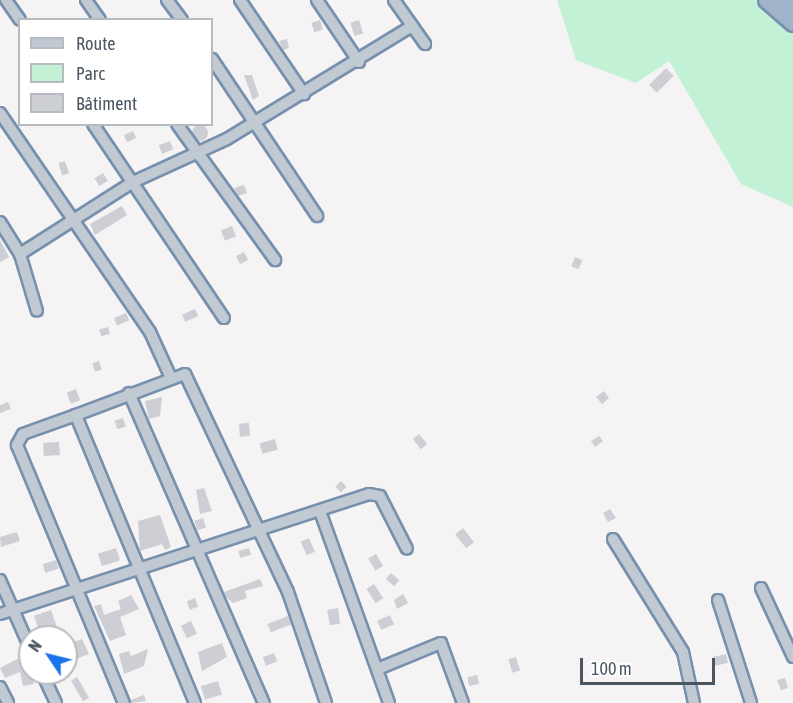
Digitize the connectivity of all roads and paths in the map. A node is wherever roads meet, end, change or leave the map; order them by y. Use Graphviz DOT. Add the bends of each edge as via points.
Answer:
graph roads {
  1 [pos="6,0"];
  2 [pos="86,0"];
  3 [pos="167,0"];
  4 [pos="240,0"];
  5 [pos="317,0"];
  6 [pos="394,0"];
  7 [pos="767,0"];
  8 [pos="787,0"];
  9 [pos="793,5"];
  10 [pos="19,18"];
  11 [pos="99,18"];
  12 [pos="180,18"];
  13 [pos="793,22"];
  14 [pos="412,26"];
  15 [pos="425,44"];
  16 [pos="213,60"];
  17 [pos="359,62"];
  18 [pos="304,94"];
  19 [pos="0,113"];
  20 [pos="257,120"];
  21 [pos="94,126"];
  22 [pos="179,126"];
  23 [pos="200,154"];
  24 [pos="133,182"];
  25 [pos="318,216"];
  26 [pos="72,219"];
  27 [pos="0,222"];
  28 [pos="20,254"];
  29 [pos="275,260"];
  30 [pos="37,311"];
  31 [pos="224,318"];
  32 [pos="171,378"];
  33 [pos="129,393"];
  34 [pos="76,415"];
  35 [pos="321,514"];
  36 [pos="259,534"];
  37 [pos="613,539"];
  38 [pos="407,549"];
  39 [pos="200,551"];
  40 [pos="136,570"];
  41 [pos="0,580"];
  42 [pos="761,588"];
  43 [pos="76,590"];
  44 [pos="718,600"];
  45 [pos="11,610"];
  46 [pos="0,614"];
  47 [pos="18,625"];
  48 [pos="793,657"];
  49 [pos="380,668"];
  50 [pos="48,685"];
  51 [pos="0,687"];
  52 [pos="9,703"];
  53 [pos="56,703"];
  54 [pos="124,703"];
  55 [pos="195,703"];
  56 [pos="264,703"];
  57 [pos="326,703"];
  58 [pos="389,703"];
  59 [pos="463,703"];
  60 [pos="693,703"];
  61 [pos="751,703"];
  1 -- 10 [label="street"];
  2 -- 11 [label="street"];
  3 -- 12 [label="street"];
  4 -- 18 [label="street"];
  5 -- 17 [label="street"];
  6 -- 14 [label="street"];
  7 -- 13 [label="highway"];
  8 -- 9 [label="highway"];
  14 -- 15 [label="street"];
  14 -- 17 [label="street"];
  16 -- 20 [label="street"];
  17 -- 18 [label="street"];
  18 -- 20 [label="street"];
  19 -- 26 [label="street"];
  20 -- 23 [label="street"];
  20 -- 25 [label="street"];
  21 -- 24 [label="street"];
  22 -- 23 [label="street"];
  23 -- 24 [label="street"];
  23 -- 29 [label="street"];
  24 -- 26 [label="street"];
  24 -- 31 [label="street"];
  26 -- 28 [label="street"];
  26 -- 32 [label="street" via="150,332"];
  27 -- 28 [label="street"];
  28 -- 30 [label="street"];
  32 -- 33 [label="street"];
  32 -- 36 [label="street" via="190,378"];
  33 -- 34 [label="street"];
  33 -- 39 [label="street"];
  34 -- 40 [label="street"];
  34 -- 43 [label="street" via="23,434 17,445"];
  35 -- 36 [label="street"];
  35 -- 38 [label="street" via="369,494 380,496"];
  35 -- 49 [label="street"];
  36 -- 39 [label="street"];
  36 -- 57 [label="street" via="288,592"];
  37 -- 60 [label="street" via="683,652"];
  39 -- 40 [label="street"];
  39 -- 56 [label="street"];
  40 -- 43 [label="street"];
  40 -- 55 [label="street"];
  41 -- 45 [label="street"];
  42 -- 48 [label="street"];
  43 -- 45 [label="street"];
  43 -- 54 [label="street"];
  44 -- 61 [label="street"];
  45 -- 46 [label="street"];
  45 -- 47 [label="street"];
  49 -- 58 [label="street"];
  49 -- 59 [label="street" via="441,643"];
  50 -- 53 [label="street"];
  51 -- 52 [label="street"];
}
